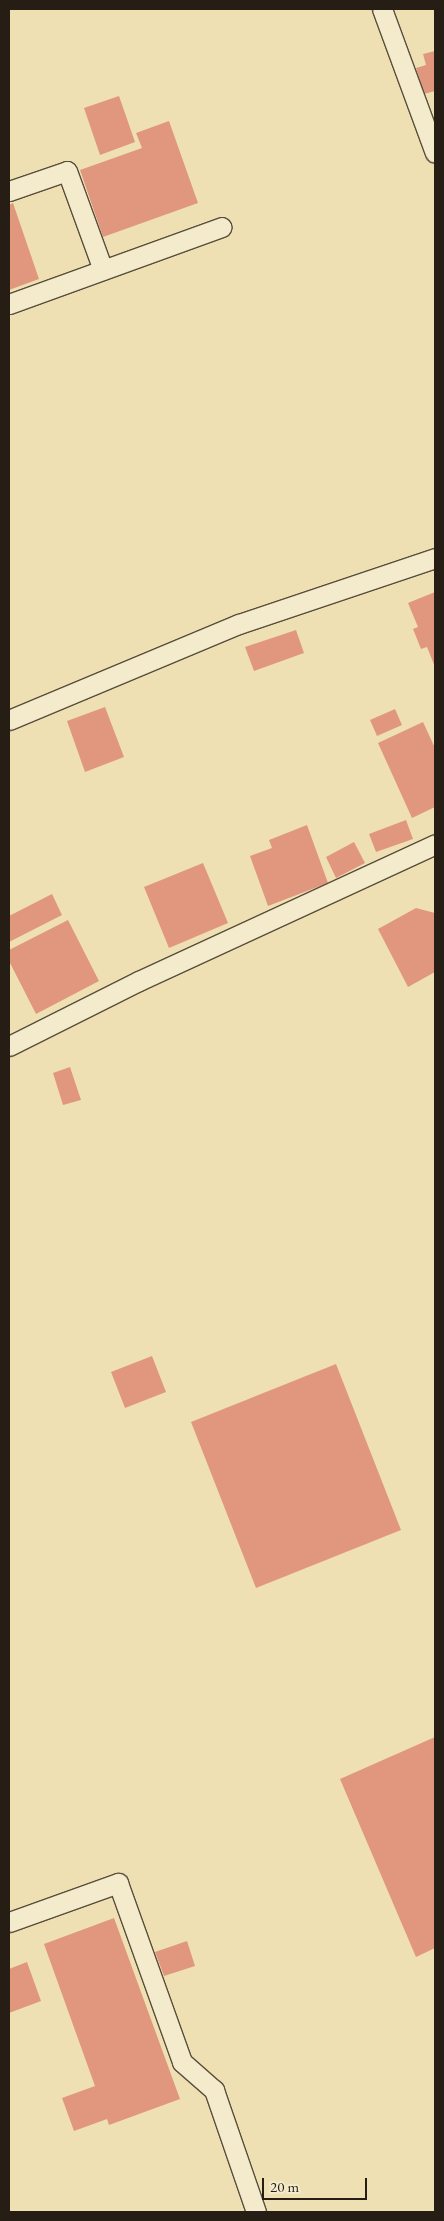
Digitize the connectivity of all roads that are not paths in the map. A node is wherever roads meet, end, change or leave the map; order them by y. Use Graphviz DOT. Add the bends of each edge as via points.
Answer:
graph roads {
  1 [pos="382,9"];
  2 [pos="435,153"];
  3 [pos="9,191"];
  4 [pos="222,227"];
  5 [pos="103,270"];
  6 [pos="9,304"];
  7 [pos="435,558"];
  8 [pos="9,720"];
  9 [pos="435,844"];
  10 [pos="9,1046"];
  11 [pos="9,1922"];
  12 [pos="256,2212"];
  1 -- 2 [label="lane"];
  3 -- 5 [label="lane" via="67,172"];
  4 -- 5 [label="lane"];
  5 -- 6 [label="lane"];
  7 -- 8 [label="lane" via="239,624"];
  9 -- 10 [label="lane" via="139,981"];
  11 -- 12 [label="lane" via="118,1883 182,2062 214,2090"];
}
